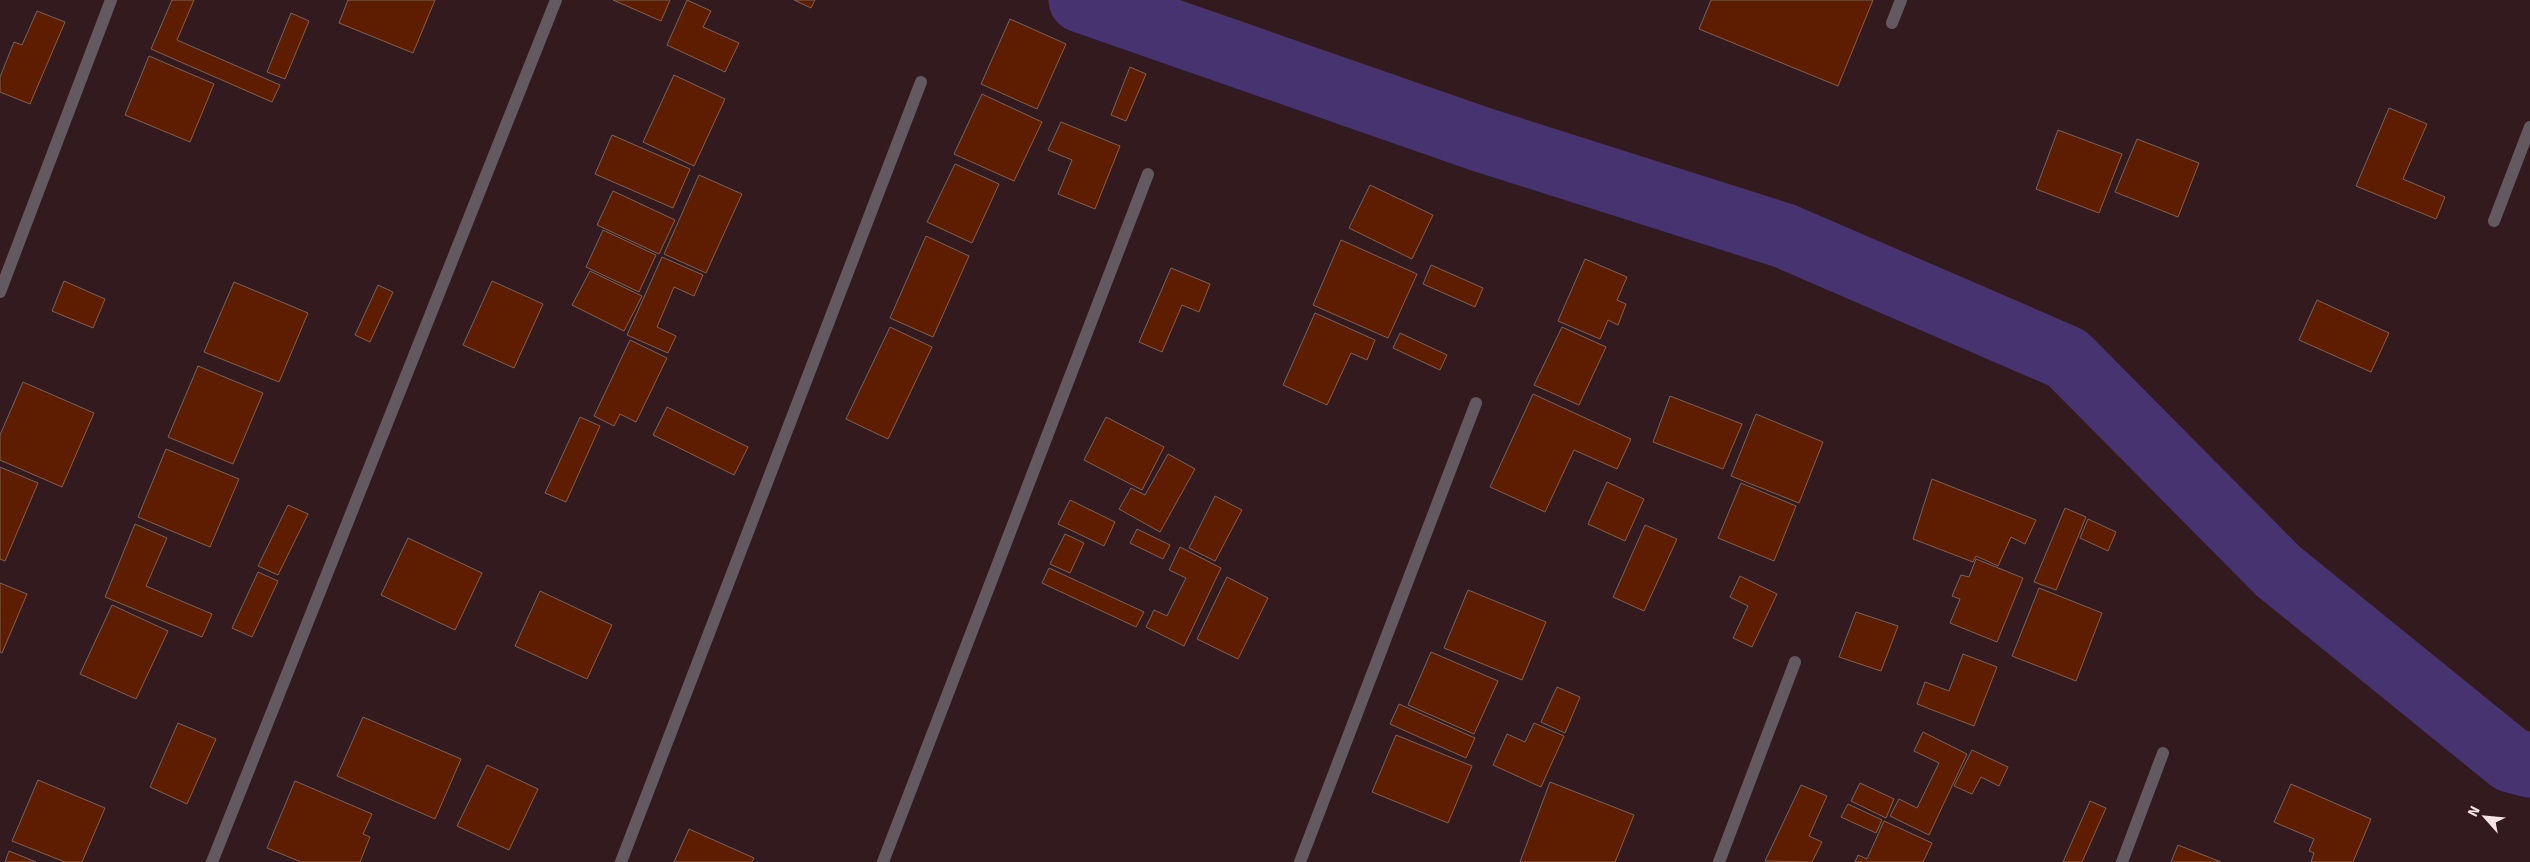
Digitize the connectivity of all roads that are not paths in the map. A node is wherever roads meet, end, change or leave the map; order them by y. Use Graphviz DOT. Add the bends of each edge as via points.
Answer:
graph roads {
  1 [pos="111,0"];
  2 [pos="556,0"];
  3 [pos="1901,0"];
  4 [pos="1892,23"];
  5 [pos="921,82"];
  6 [pos="2530,127"];
  7 [pos="1148,174"];
  8 [pos="2494,221"];
  9 [pos="0,292"];
  10 [pos="1476,403"];
  11 [pos="1794,662"];
  12 [pos="2163,753"];
  13 [pos="212,862"];
  14 [pos="621,862"];
  15 [pos="883,862"];
  16 [pos="1300,862"];
  17 [pos="1719,862"];
  18 [pos="2122,862"];
  1 -- 9 [label="street"];
  2 -- 13 [label="street"];
  3 -- 4 [label="street"];
  5 -- 14 [label="street"];
  6 -- 8 [label="street"];
  7 -- 15 [label="street"];
  10 -- 16 [label="street"];
  11 -- 17 [label="street"];
  12 -- 18 [label="street"];
}
